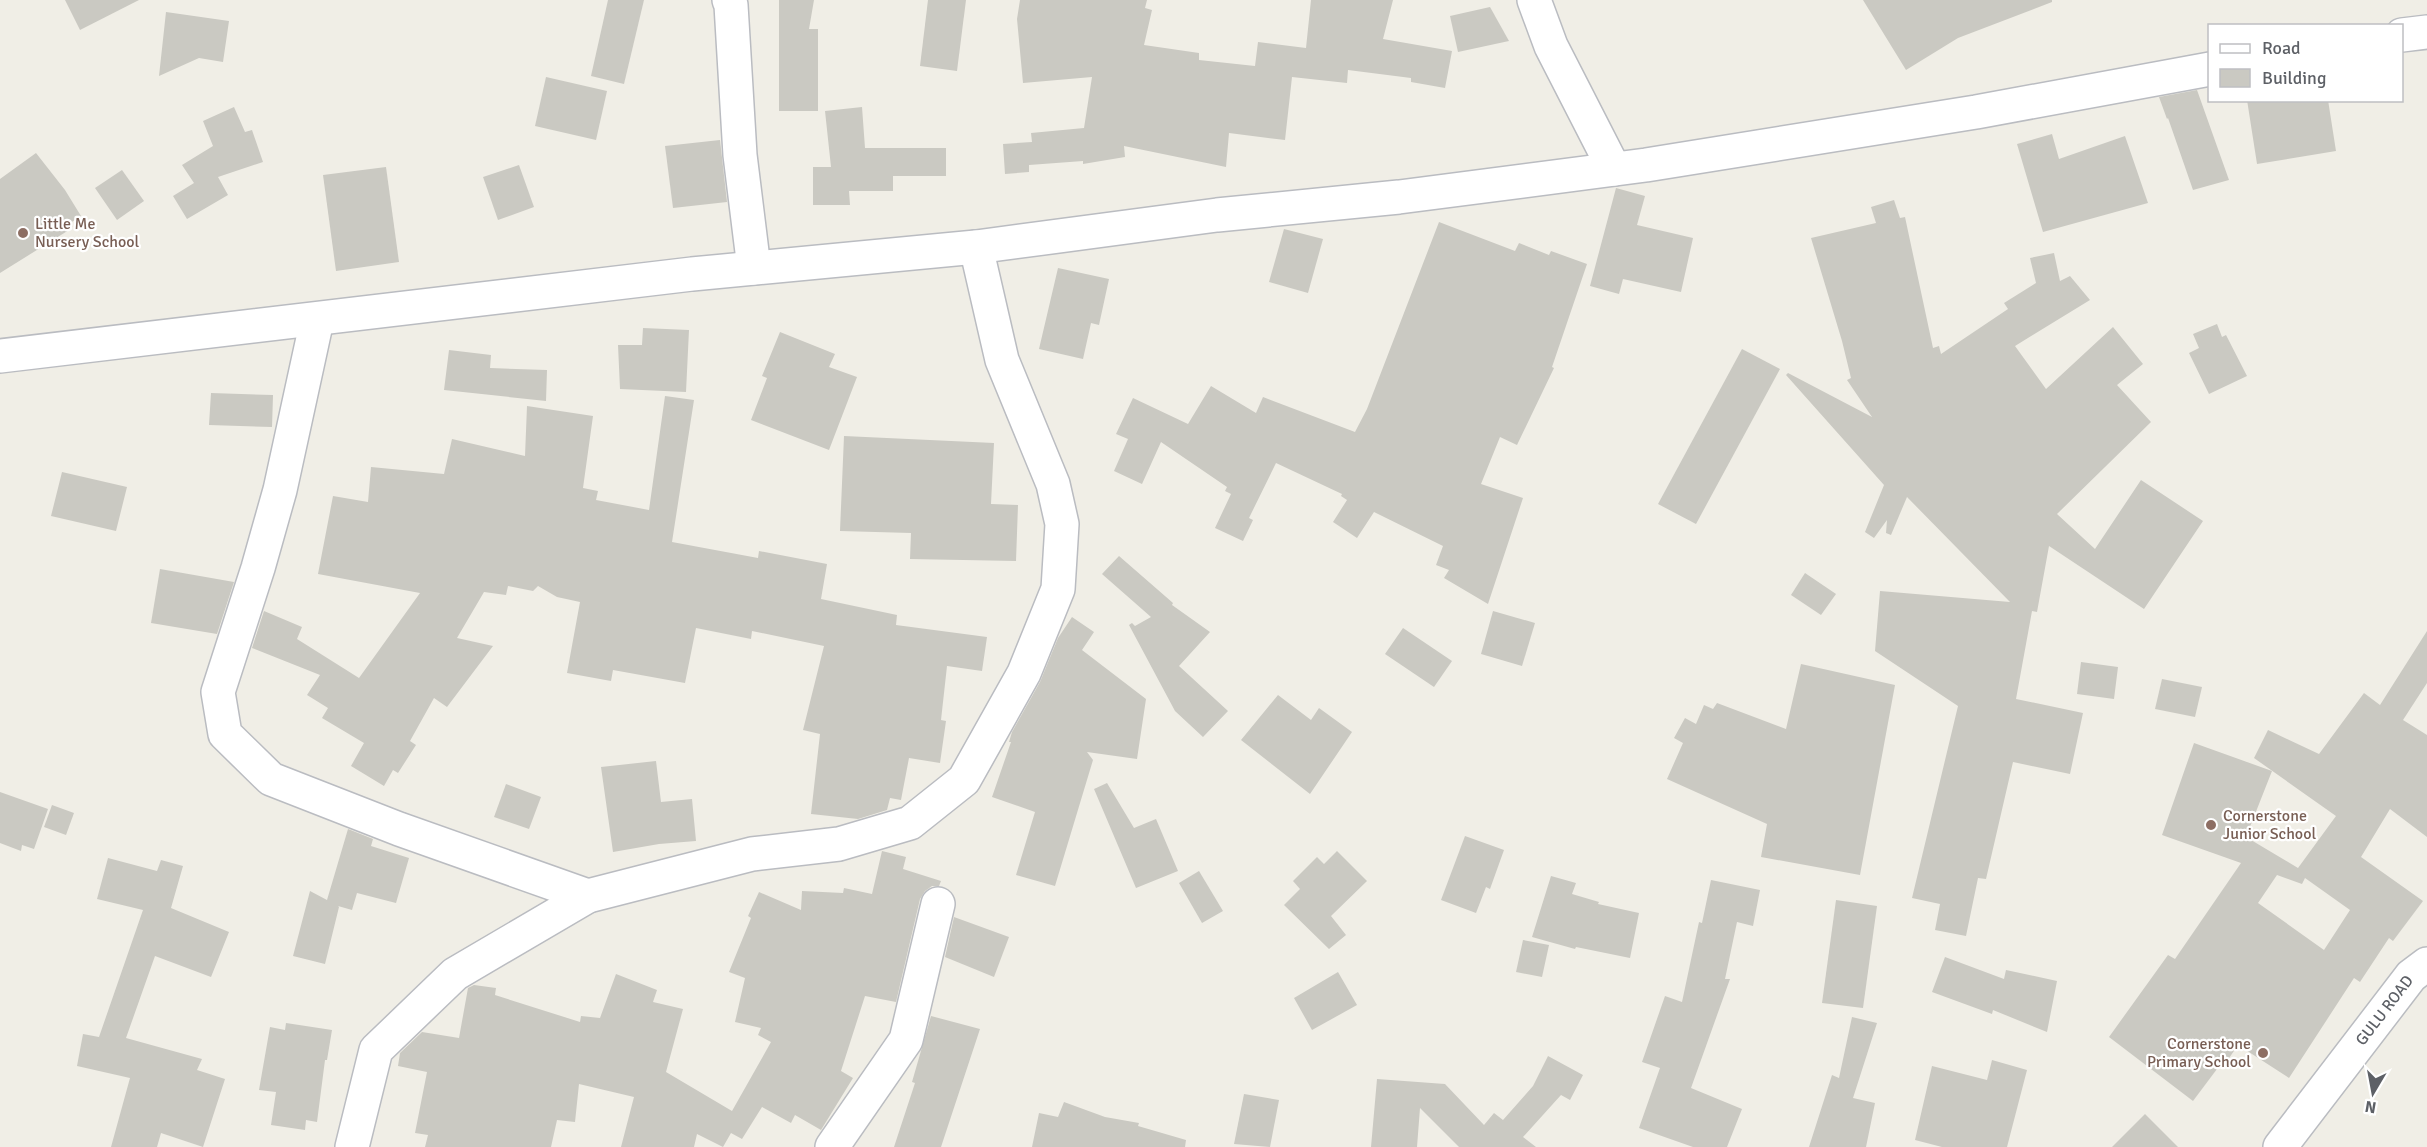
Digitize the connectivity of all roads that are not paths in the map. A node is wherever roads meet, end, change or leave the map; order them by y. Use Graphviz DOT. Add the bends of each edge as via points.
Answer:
graph roads {
  1 [pos="729,0"];
  2 [pos="1534,0"];
  3 [pos="2427,32"];
  4 [pos="2403,34"];
  5 [pos="2208,69"];
  6 [pos="1614,169"];
  7 [pos="976,247"];
  8 [pos="754,268"];
  9 [pos="317,320"];
  10 [pos="0,356"];
  11 [pos="588,896"];
  12 [pos="938,904"];
  13 [pos="2427,964"];
  14 [pos="352,1147"];
  15 [pos="832,1147"];
  16 [pos="2280,1147"];
  1 -- 8 [label="street" via="740,155"];
  2 -- 6 [label="street" via="1551,46"];
  3 -- 4 [label="street"];
  5 -- 6 [label="street" via="1976,112"];
  6 -- 7 [label="street"];
  7 -- 8 [label="street"];
  7 -- 11 [label="street" via="1002,360 1053,484 1062,524 1058,589 1024,673 964,780 910,823 839,844 752,854"];
  8 -- 9 [label="street"];
  9 -- 10 [label="street"];
  9 -- 11 [label="street" via="280,490 218,692 225,734 271,779"];
  11 -- 14 [label="street" via="455,974 376,1050"];
  12 -- 15 [label="street" via="906,1040"];
  13 -- 16 [label="street, GULU ROAD" via="2411,976"];
}
